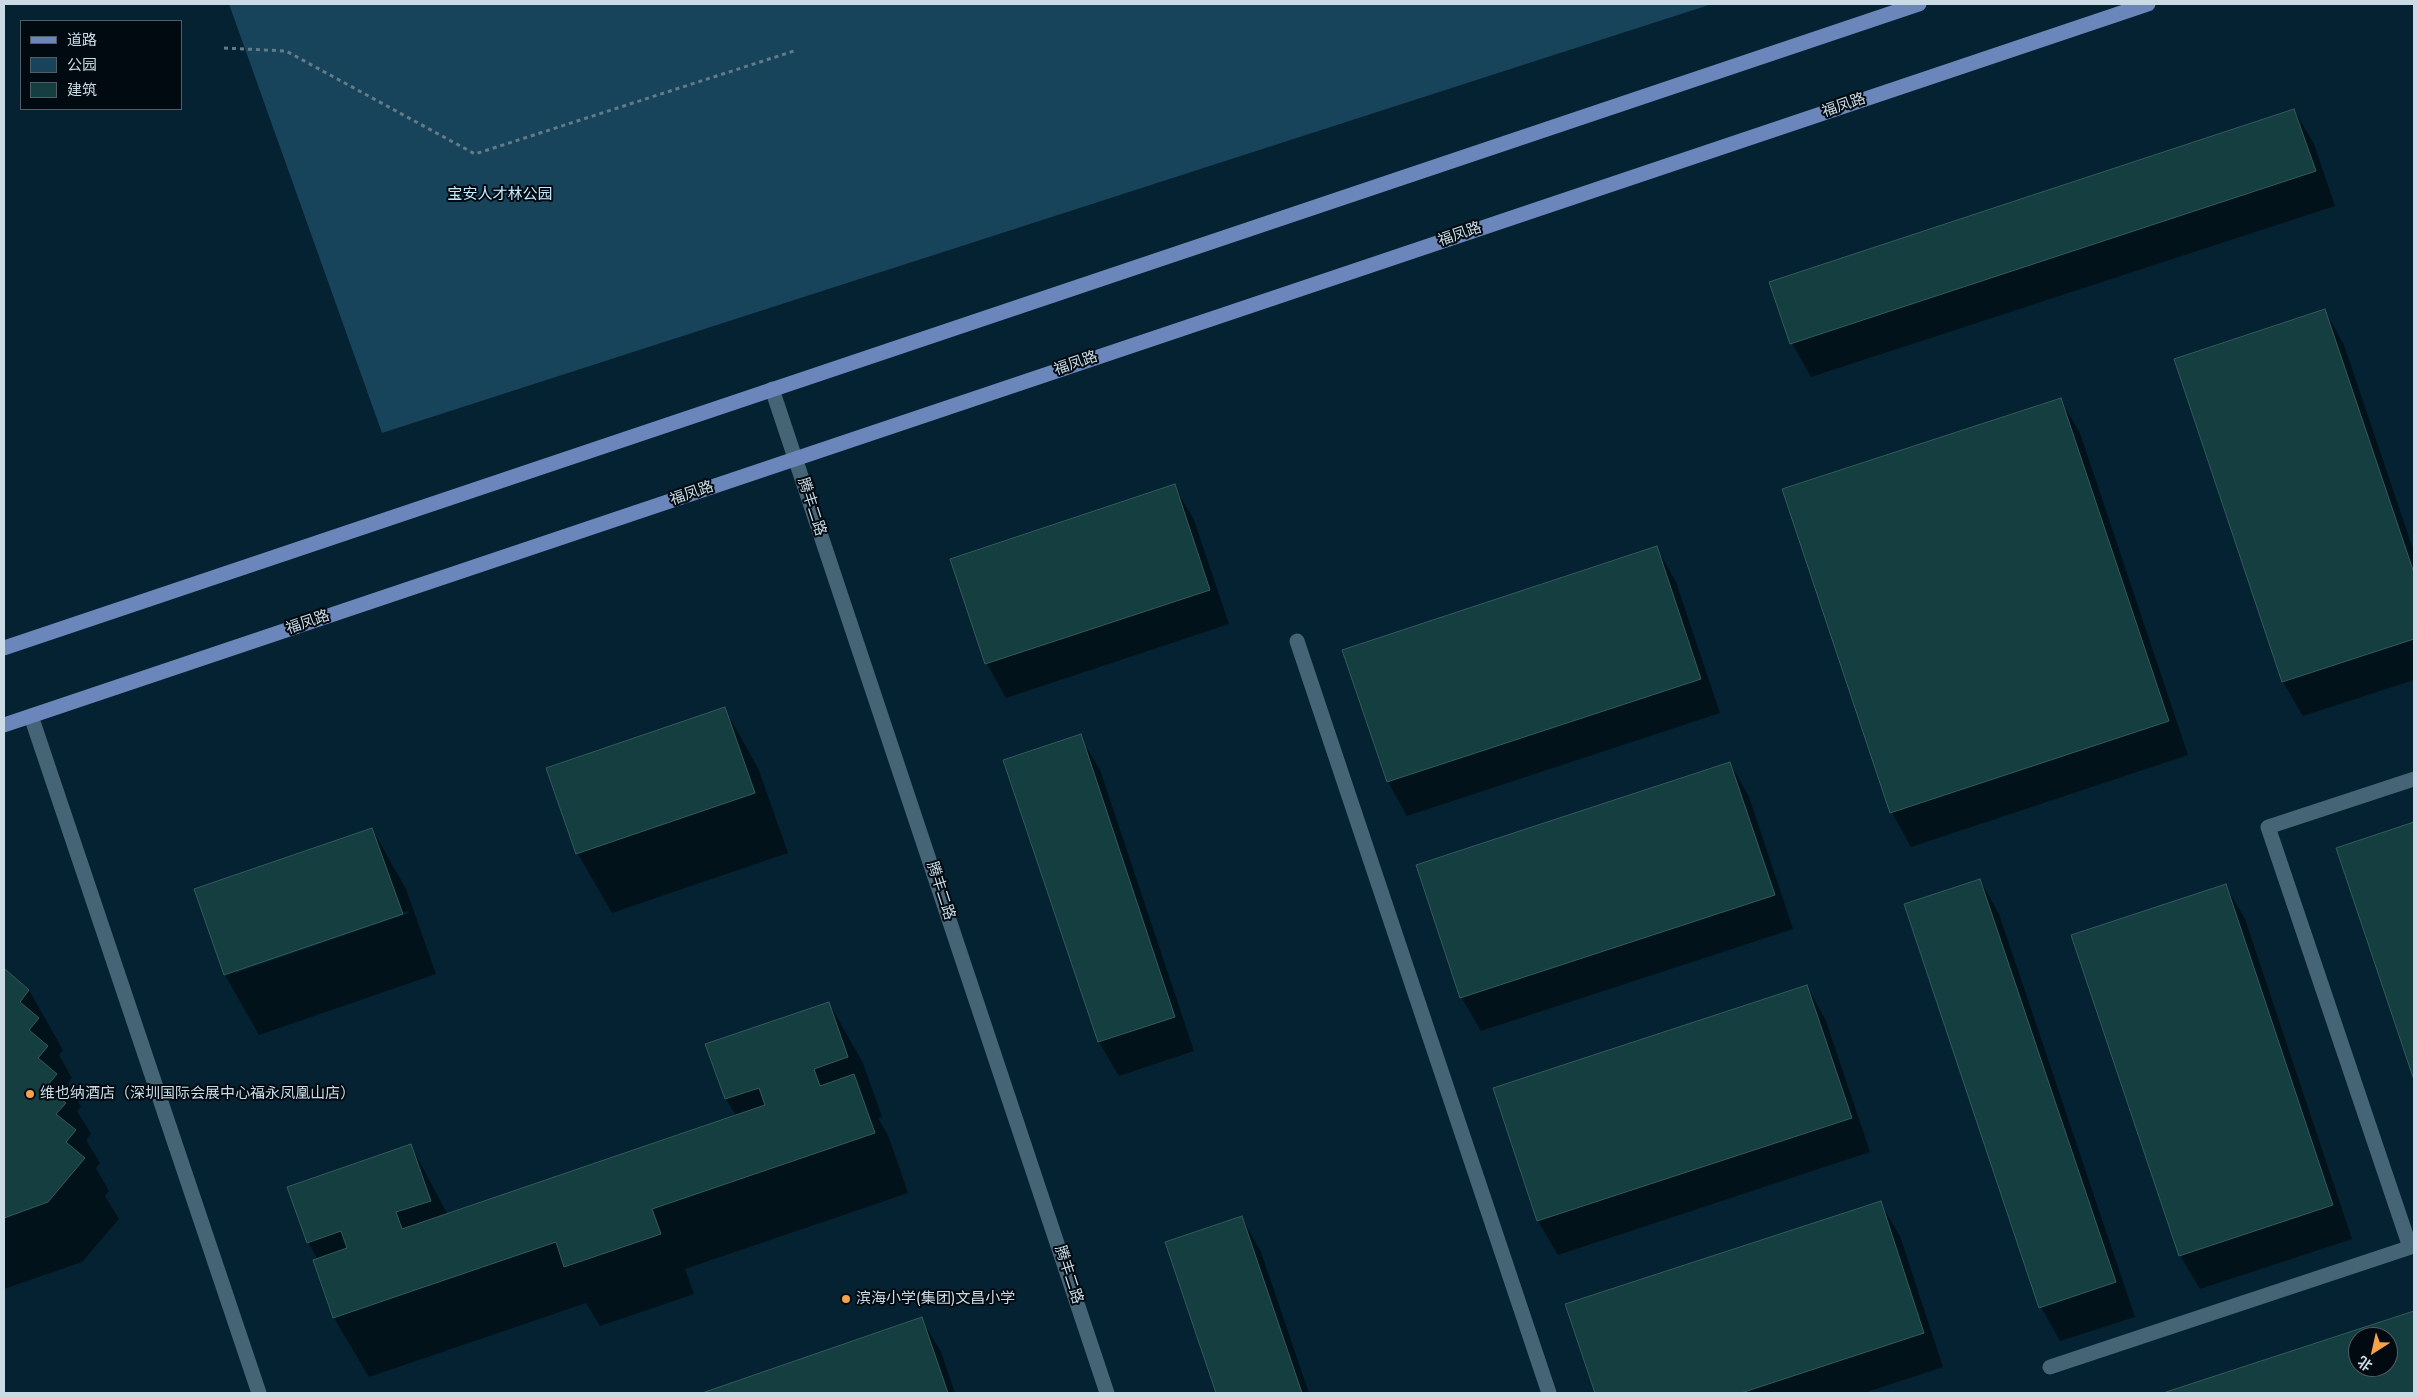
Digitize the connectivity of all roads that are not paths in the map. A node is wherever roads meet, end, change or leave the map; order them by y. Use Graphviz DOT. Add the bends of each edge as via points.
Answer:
graph roads {
  1 [pos="1919,4"];
  2 [pos="2148,4"];
  3 [pos="772,389"];
  4 [pos="795,459"];
  5 [pos="1297,641"];
  6 [pos="4,648"];
  7 [pos="30,716"];
  8 [pos="4,725"];
  9 [pos="2414,779"];
  10 [pos="2412,1247"];
  11 [pos="2050,1367"];
  12 [pos="260,1393"];
  13 [pos="1107,1393"];
  14 [pos="1549,1393"];
  1 -- 3 [label="main road"];
  2 -- 4 [label="main road, 福凤路"];
  3 -- 4 [label="street, 腾丰二路"];
  3 -- 6 [label="main road"];
  4 -- 7 [label="main road, 福凤路"];
  4 -- 13 [label="street, 腾丰二路"];
  5 -- 14 [label="street"];
  7 -- 8 [label="main road, 福凤路"];
  7 -- 12 [label="street"];
  9 -- 10 [label="street" via="2268,828"];
  10 -- 11 [label="street"];
}
